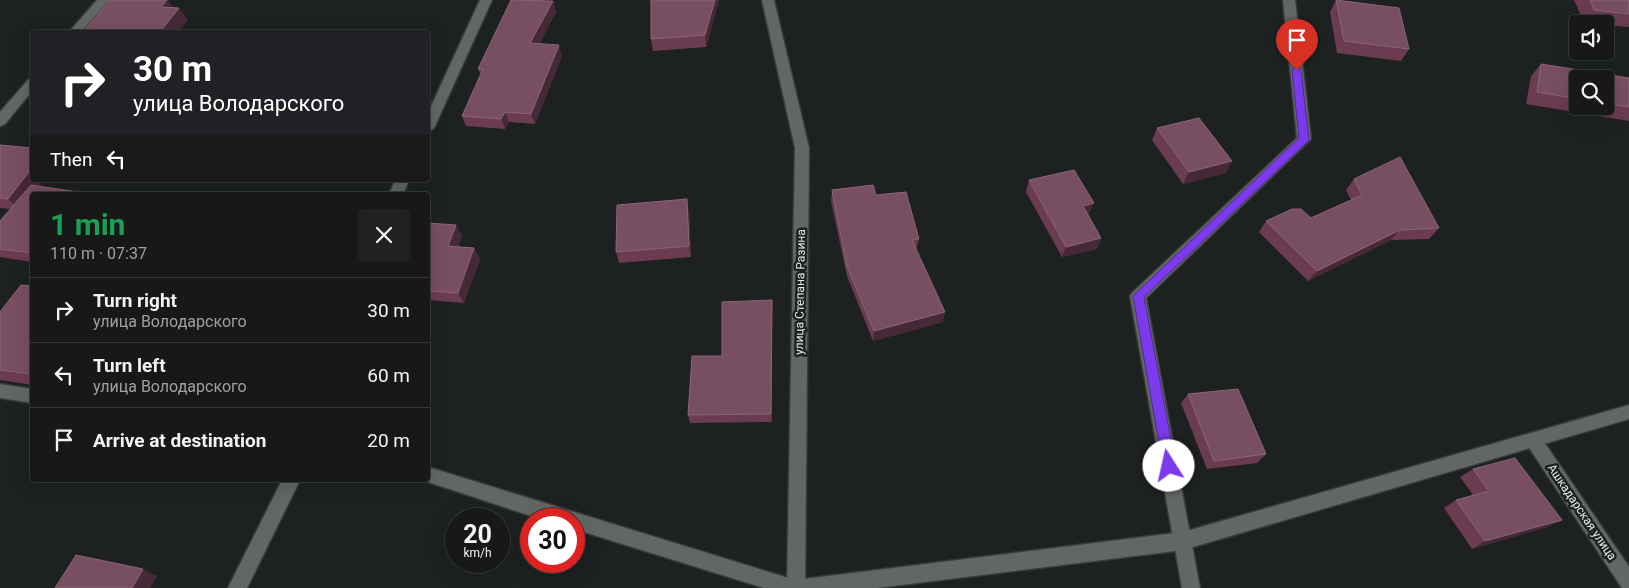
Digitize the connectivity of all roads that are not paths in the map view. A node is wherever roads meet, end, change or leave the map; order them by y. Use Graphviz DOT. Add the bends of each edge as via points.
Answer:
graph roads {
  1 [pos="103,0"];
  2 [pos="486,0"];
  3 [pos="768,0"];
  4 [pos="1289,0"];
  5 [pos="77,30"];
  6 [pos="30,85"];
  7 [pos="0,121"];
  8 [pos="430,122"];
  9 [pos="0,391"];
  10 [pos="30,396"];
  11 [pos="1629,412"];
  12 [pos="1534,441"];
  13 [pos="430,476"];
  14 [pos="290,482"];
  15 [pos="533,508"];
  16 [pos="585,523"];
  17 [pos="1183,541"];
  18 [pos="1629,583"];
  19 [pos="238,588"];
  20 [pos="794,588"];
  21 [pos="804,588"];
  22 [pos="1191,588"];
  1 -- 5 [label="street"];
  2 -- 8 [label="street"];
  3 -- 20 [label="street, улица Степана Разина" via="802,148"];
  4 -- 17 [label="street" via="1304,140 1138,296"];
  6 -- 7 [label="street"];
  9 -- 10 [label="street"];
  11 -- 12 [label="street"];
  12 -- 17 [label="street"];
  12 -- 18 [label="street, Ашкадарская улица"];
  13 -- 15 [label="street"];
  14 -- 19 [label="street"];
  16 -- 20 [label="street"];
  17 -- 21 [label="street"];
  17 -- 22 [label="street"];
}
